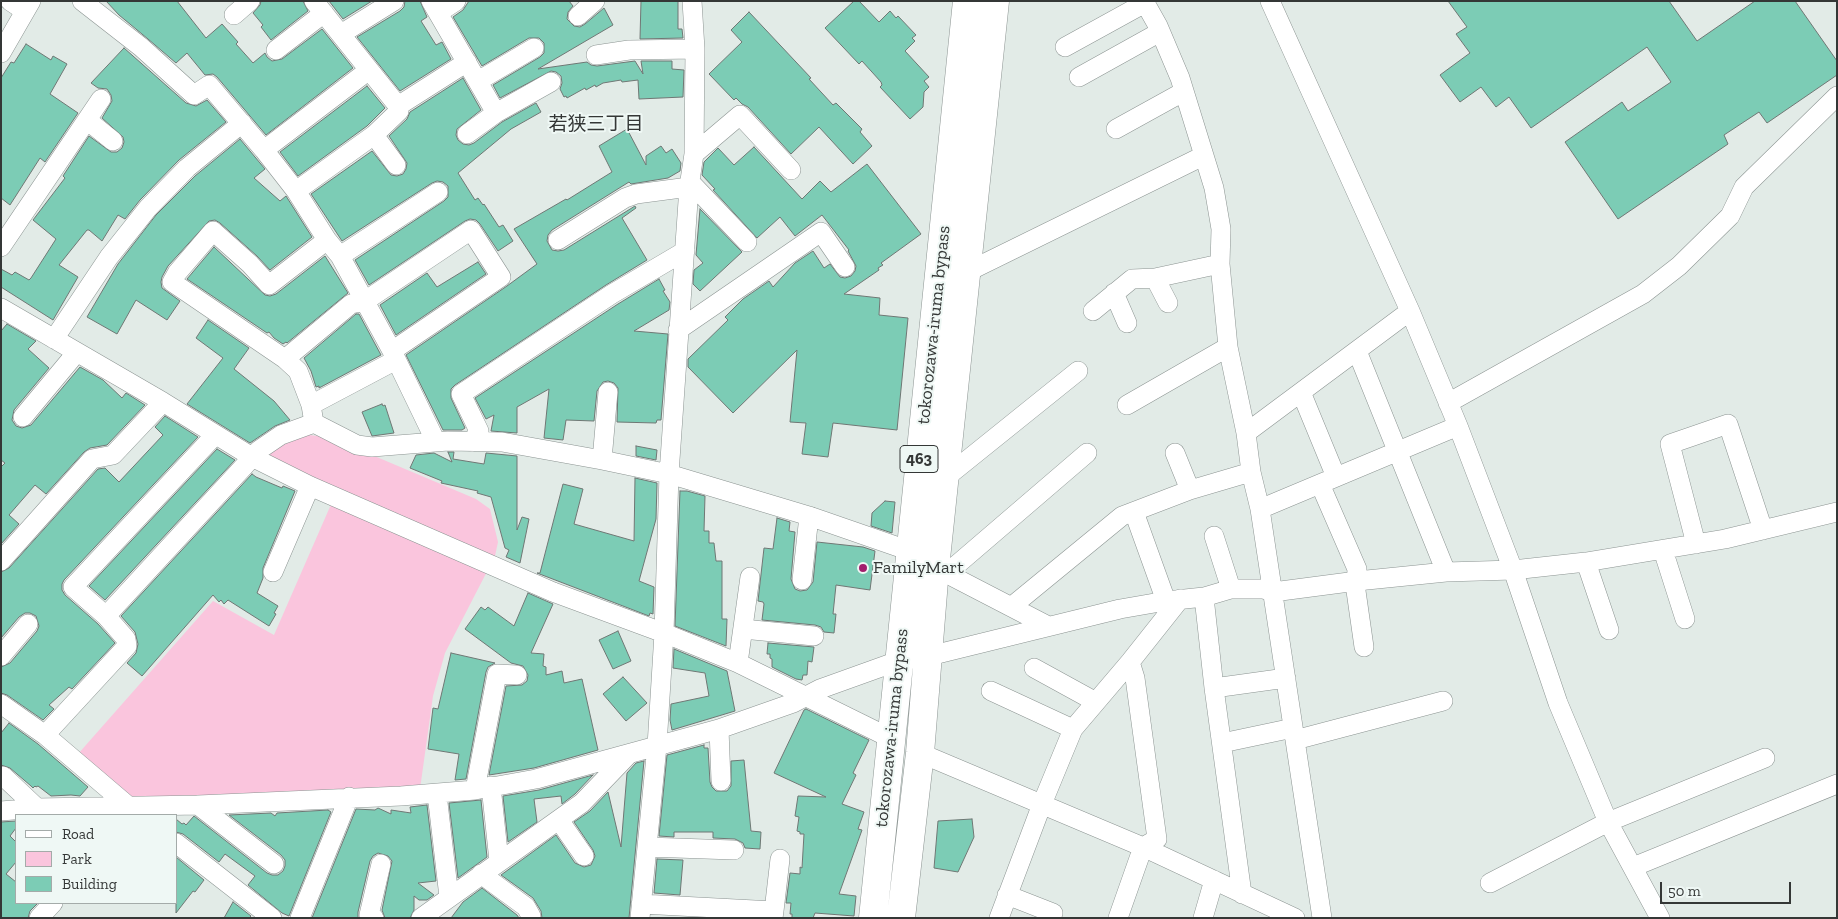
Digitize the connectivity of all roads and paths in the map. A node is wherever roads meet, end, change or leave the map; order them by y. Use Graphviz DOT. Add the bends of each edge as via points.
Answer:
graph roads {
  1 [pos="82,1"];
  2 [pos="250,1"];
  3 [pos="394,1"];
  4 [pos="456,1"];
  5 [pos="595,1"];
  6 [pos="692,1"];
  7 [pos="967,1"];
  8 [pos="995,1"];
  9 [pos="1270,1"];
  10 [pos="1145,2"];
  11 [pos="22,5"];
  12 [pos="319,7"];
  13 [pos="434,7"];
  14 [pos="234,15"];
  15 [pos="578,16"];
  16 [pos="1160,32"];
  17 [pos="341,34"];
  18 [pos="1065,47"];
  19 [pos="534,48"];
  20 [pos="276,50"];
  21 [pos="695,50"];
  22 [pos="1,53"];
  23 [pos="596,55"];
  24 [pos="468,62"];
  25 [pos="369,70"];
  26 [pos="1079,77"];
  27 [pos="478,81"];
  28 [pos="551,82"];
  29 [pos="1183,92"];
  30 [pos="1837,96"];
  31 [pos="101,99"];
  32 [pos="398,106"];
  33 [pos="496,113"];
  34 [pos="87,120"];
  35 [pos="242,124"];
  36 [pos="1116,129"];
  37 [pos="467,134"];
  38 [pos="374,135"];
  39 [pos="113,141"];
  40 [pos="264,150"];
  41 [pos="694,154"];
  42 [pos="1203,156"];
  43 [pos="396,165"];
  44 [pos="791,170"];
  45 [pos="689,184"];
  46 [pos="296,191"];
  47 [pos="438,192"];
  48 [pos="327,240"];
  49 [pos="558,240"];
  50 [pos="747,242"];
  51 [pos="1,246"];
  52 [pos="685,251"];
  53 [pos="340,256"];
  54 [pos="1220,264"];
  55 [pos="845,267"];
  56 [pos="967,272"];
  57 [pos="1154,278"];
  58 [pos="1114,293"];
  59 [pos="365,301"];
  60 [pos="1168,303"];
  61 [pos="1,308"];
  62 [pos="1093,311"];
  63 [pos="1410,311"];
  64 [pos="1128,323"];
  65 [pos="678,330"];
  66 [pos="54,339"];
  67 [pos="1228,347"];
  68 [pos="1356,351"];
  69 [pos="77,352"];
  70 [pos="394,356"];
  71 [pos="284,359"];
  72 [pos="1078,371"];
  73 [pos="608,392"];
  74 [pos="1301,392"];
  75 [pos="163,402"];
  76 [pos="1448,403"];
  77 [pos="1127,405"];
  78 [pos="313,414"];
  79 [pos="23,417"];
  80 [pos="1458,426"];
  81 [pos="1246,433"];
  82 [pos="215,435"];
  83 [pos="436,442"];
  84 [pos="472,442"];
  85 [pos="1175,452"];
  86 [pos="1396,452"];
  87 [pos="1087,453"];
  88 [pos="252,457"];
  89 [pos="602,460"];
  90 [pos="1251,472"];
  91 [pos="669,474"];
  92 [pos="945,478"];
  93 [pos="1328,481"];
  94 [pos="310,486"];
  95 [pos="1190,490"];
  96 [pos="1260,509"];
  97 [pos="1134,512"];
  98 [pos="1837,512"];
  99 [pos="809,516"];
  100 [pos="1763,530"];
  101 [pos="1214,536"];
  102 [pos="1696,544"];
  103 [pos="1663,550"];
  104 [pos="910,551"];
  105 [pos="1,562"];
  106 [pos="1586,562"];
  107 [pos="1513,570"];
  108 [pos="941,571"];
  109 [pos="273,572"];
  110 [pos="1446,572"];
  111 [pos="750,577"];
  112 [pos="802,580"];
  113 [pos="1357,581"];
  114 [pos="1232,589"];
  115 [pos="1273,592"];
  116 [pos="1204,597"];
  117 [pos="1173,600"];
  118 [pos="1011,607"];
  119 [pos="106,616"];
  120 [pos="1685,619"];
  121 [pos="28,624"];
  122 [pos="1048,626"];
  123 [pos="743,629"];
  124 [pos="1609,630"];
  125 [pos="664,633"];
  126 [pos="814,636"];
  127 [pos="1364,647"];
  128 [pos="1,656"];
  129 [pos="929,656"];
  130 [pos="898,661"];
  131 [pos="1130,662"];
  132 [pos="738,663"];
  133 [pos="1034,668"];
  134 [pos="517,675"];
  135 [pos="1286,678"];
  136 [pos="1214,688"];
  137 [pos="991,691"];
  138 [pos="806,696"];
  139 [pos="1443,700"];
  140 [pos="1096,702"];
  141 [pos="1,704"];
  142 [pos="719,729"];
  143 [pos="1073,729"];
  144 [pos="1294,734"];
  145 [pos="45,735"];
  146 [pos="890,738"];
  147 [pos="1222,742"];
  148 [pos="657,746"];
  149 [pos="630,753"];
  150 [pos="920,753"];
  151 [pos="1765,758"];
  152 [pos="2,776"];
  153 [pos="721,781"];
  154 [pos="1837,784"];
  155 [pos="483,788"];
  156 [pos="437,794"];
  157 [pos="349,797"];
  158 [pos="1042,804"];
  159 [pos="198,805"];
  160 [pos="37,808"];
  161 [pos="1,811"];
  162 [pos="133,812"];
  163 [pos="559,820"];
  164 [pos="1608,822"];
  165 [pos="178,846"];
  166 [pos="1143,847"];
  167 [pos="647,848"];
  168 [pos="734,850"];
  169 [pos="584,856"];
  170 [pos="780,859"];
  171 [pos="499,861"];
  172 [pos="274,864"];
  173 [pos="380,864"];
  174 [pos="1633,867"];
  175 [pos="481,874"];
  176 [pos="1214,880"];
  177 [pos="1490,883"];
  178 [pos="1242,894"];
  179 [pos="1007,895"];
  180 [pos="449,897"];
  181 [pos="52,904"];
  182 [pos="640,911"];
  183 [pos="1053,913"];
  184 [pos="774,915"];
  185 [pos="266,916"];
  186 [pos="422,917"];
  187 [pos="40,918"];
  188 [pos="300,918"];
  189 [pos="374,918"];
  190 [pos="530,918"];
  191 [pos="873,918"];
  192 [pos="901,918"];
  193 [pos="999,918"];
  194 [pos="1118,918"];
  195 [pos="1203,918"];
  196 [pos="1295,918"];
  197 [pos="1322,918"];
  198 [pos="1660,918"];
  1 -- 35 [label="street" via="141,47 194,95 209,85"];
  2 -- 14 [label="street"];
  3 -- 17 [label="street"];
  4 -- 13 [label="street"];
  5 -- 15 [label="street"];
  6 -- 21 [label="street"];
  7 -- 104 [label="highway, tokorozawa-iruma bypass / 463"];
  8 -- 56 [label="highway, tokorozawa-iruma bypass / 463"];
  9 -- 63 [label="street"];
  10 -- 16 [label="street"];
  10 -- 18 [label="street"];
  11 -- 22 [label="street"];
  12 -- 17 [label="street"];
  12 -- 20 [label="street"];
  13 -- 24 [label="street"];
  16 -- 26 [label="street"];
  16 -- 29 [label="street"];
  17 -- 25 [label="street"];
  19 -- 27 [label="street"];
  21 -- 23 [label="street" via="629,50"];
  21 -- 41 [label="street"];
  24 -- 27 [label="street"];
  24 -- 32 [label="street"];
  25 -- 32 [label="street"];
  25 -- 40 [label="street"];
  27 -- 33 [label="street"];
  28 -- 33 [label="street"];
  29 -- 36 [label="street"];
  29 -- 42 [label="street"];
  30 -- 76 [label="street" via="1744,187 1730,216 1679,266 1643,294"];
  31 -- 34 [label="street"];
  32 -- 38 [label="street" via="400,111"];
  33 -- 37 [label="street"];
  34 -- 39 [label="street"];
  34 -- 51 [label="street"];
  35 -- 40 [label="street"];
  35 -- 66 [label="street" via="187,168 148,208 109,257"];
  38 -- 43 [label="street"];
  38 -- 46 [label="street"];
  40 -- 46 [label="street"];
  41 -- 44 [label="street" via="740,115"];
  41 -- 45 [label="street"];
  42 -- 54 [label="street" via="1214,188 1221,229"];
  42 -- 56 [label="street"];
  45 -- 49 [label="street" via="625,198"];
  45 -- 50 [label="street"];
  45 -- 52 [label="street"];
  46 -- 48 [label="street"];
  47 -- 53 [label="street"];
  48 -- 53 [label="street"];
  48 -- 71 [label="street" via="269,285 214,231 172,282"];
  52 -- 65 [label="street"];
  52 -- 84 [label="street" via="612,294 460,394 479,430"];
  53 -- 59 [label="street"];
  54 -- 57 [label="street"];
  54 -- 67 [label="street"];
  55 -- 65 [label="street" via="821,232"];
  56 -- 92 [label="highway, tokorozawa-iruma bypass / 463"];
  57 -- 58 [label="street" via="1132,280"];
  57 -- 60 [label="street"];
  58 -- 62 [label="street"];
  58 -- 64 [label="street"];
  59 -- 70 [label="street"];
  59 -- 70 [label="street" via="471,230 501,277"];
  59 -- 71 [label="street" via="351,304"];
  61 -- 66 [label="street"];
  63 -- 68 [label="street"];
  63 -- 76 [label="street"];
  65 -- 91 [label="street"];
  66 -- 69 [label="street"];
  67 -- 77 [label="street"];
  67 -- 81 [label="street"];
  68 -- 74 [label="street"];
  68 -- 86 [label="street"];
  69 -- 75 [label="street"];
  69 -- 79 [label="street"];
  70 -- 78 [label="street"];
  70 -- 83 [label="street"];
  71 -- 78 [label="street" via="298,371"];
  72 -- 92 [label="street"];
  73 -- 89 [label="street"];
  74 -- 81 [label="street"];
  74 -- 93 [label="street"];
  75 -- 82 [label="street"];
  75 -- 105 [label="street" via="113,455 92,459"];
  76 -- 80 [label="street"];
  78 -- 83 [label="street" via="357,445 372,448"];
  78 -- 88 [label="street"];
  80 -- 86 [label="street"];
  80 -- 107 [label="street"];
  81 -- 90 [label="street"];
  82 -- 88 [label="street"];
  82 -- 119 [label="street" via="73,587"];
  83 -- 84 [label="street"];
  84 -- 89 [label="street" via="502,442"];
  85 -- 95 [label="street"];
  86 -- 93 [label="street"];
  86 -- 110 [label="street"];
  87 -- 108 [label="street"];
  88 -- 94 [label="street"];
  88 -- 119 [label="street"];
  89 -- 91 [label="street"];
  90 -- 95 [label="street"];
  90 -- 96 [label="street"];
  91 -- 99 [label="street"];
  91 -- 125 [label="street"];
  92 -- 108 [label="highway, tokorozawa-iruma bypass / 463"];
  93 -- 96 [label="street"];
  93 -- 113 [label="street" via="1357,569"];
  94 -- 109 [label="street"];
  94 -- 125 [label="street" via="553,592"];
  95 -- 97 [label="street"];
  96 -- 115 [label="street"];
  97 -- 117 [label="street"];
  97 -- 118 [label="street" via="1122,516"];
  98 -- 100 [label="street"];
  99 -- 104 [label="street"];
  99 -- 112 [label="street"];
  100 -- 102 [label="street"];
  100 -- 102 [label="street" via="1728,424 1670,444"];
  101 -- 114 [label="street"];
  102 -- 103 [label="street"];
  103 -- 106 [label="street"];
  103 -- 120 [label="street"];
  104 -- 130 [label="highway, tokorozawa-iruma bypass / 463"];
  106 -- 107 [label="street"];
  106 -- 124 [label="street"];
  107 -- 110 [label="street"];
  107 -- 164 [label="street" via="1558,703"];
  108 -- 118 [label="street"];
  108 -- 129 [label="highway, tokorozawa-iruma bypass / 463"];
  110 -- 113 [label="street"];
  111 -- 123 [label="street"];
  113 -- 115 [label="street"];
  113 -- 127 [label="street"];
  114 -- 115 [label="street" via="1263,588"];
  114 -- 116 [label="street"];
  115 -- 135 [label="street"];
  116 -- 117 [label="street"];
  116 -- 136 [label="street"];
  117 -- 122 [label="street"];
  117 -- 131 [label="street"];
  118 -- 122 [label="street"];
  119 -- 145 [label="street" via="126,639 127,646"];
  121 -- 128 [label="street"];
  122 -- 129 [label="street"];
  123 -- 126 [label="street"];
  123 -- 132 [label="street"];
  125 -- 132 [label="street"];
  125 -- 148 [label="street"];
  129 -- 130 [label="street"];
  129 -- 150 [label="highway, tokorozawa-iruma bypass / 463"];
  130 -- 138 [label="street"];
  130 -- 146 [label="highway, tokorozawa-iruma bypass / 463"];
  131 -- 140 [label="street"];
  131 -- 166 [label="street" via="1135,678 1157,839"];
  132 -- 138 [label="street"];
  133 -- 140 [label="street"];
  134 -- 155 [label="street" via="497,674"];
  135 -- 136 [label="street"];
  135 -- 144 [label="street"];
  136 -- 147 [label="street"];
  137 -- 143 [label="street"];
  138 -- 142 [label="street"];
  138 -- 146 [label="street"];
  139 -- 144 [label="street"];
  140 -- 143 [label="street"];
  141 -- 145 [label="street"];
  142 -- 148 [label="street"];
  142 -- 153 [label="street"];
  143 -- 158 [label="street"];
  144 -- 147 [label="street"];
  144 -- 197 [label="street"];
  145 -- 162 [label="street"];
  146 -- 191 [label="highway, tokorozawa-iruma bypass / 463"];
  147 -- 178 [label="street"];
  148 -- 149 [label="street"];
  148 -- 167 [label="street"];
  149 -- 155 [label="street" via="536,779"];
  149 -- 163 [label="street" via="582,803"];
  150 -- 158 [label="street"];
  150 -- 192 [label="highway, tokorozawa-iruma bypass / 463"];
  151 -- 164 [label="street"];
  152 -- 160 [label="street"];
  154 -- 174 [label="street"];
  155 -- 156 [label="street"];
  155 -- 171 [label="street"];
  156 -- 157 [label="street"];
  156 -- 180 [label="street"];
  157 -- 159 [label="street"];
  157 -- 188 [label="street"];
  158 -- 166 [label="street"];
  158 -- 179 [label="street"];
  159 -- 162 [label="street"];
  159 -- 172 [label="street"];
  160 -- 161 [label="street"];
  160 -- 162 [label="street"];
  163 -- 169 [label="street"];
  163 -- 171 [label="street"];
  164 -- 174 [label="street"];
  164 -- 177 [label="street"];
  165 -- 185 [label="street"];
  166 -- 176 [label="street"];
  166 -- 194 [label="street"];
  167 -- 168 [label="street"];
  167 -- 182 [label="street"];
  170 -- 184 [label="street"];
  171 -- 175 [label="street"];
  173 -- 189 [label="street" via="369,914"];
  174 -- 198 [label="street"];
  175 -- 180 [label="street"];
  175 -- 190 [label="street" via="526,907"];
  176 -- 178 [label="street"];
  176 -- 195 [label="street"];
  178 -- 196 [label="street"];
  179 -- 183 [label="street"];
  179 -- 193 [label="street"];
  180 -- 186 [label="street"];
  181 -- 187 [label="street"];
  182 -- 184 [label="street"];
}
